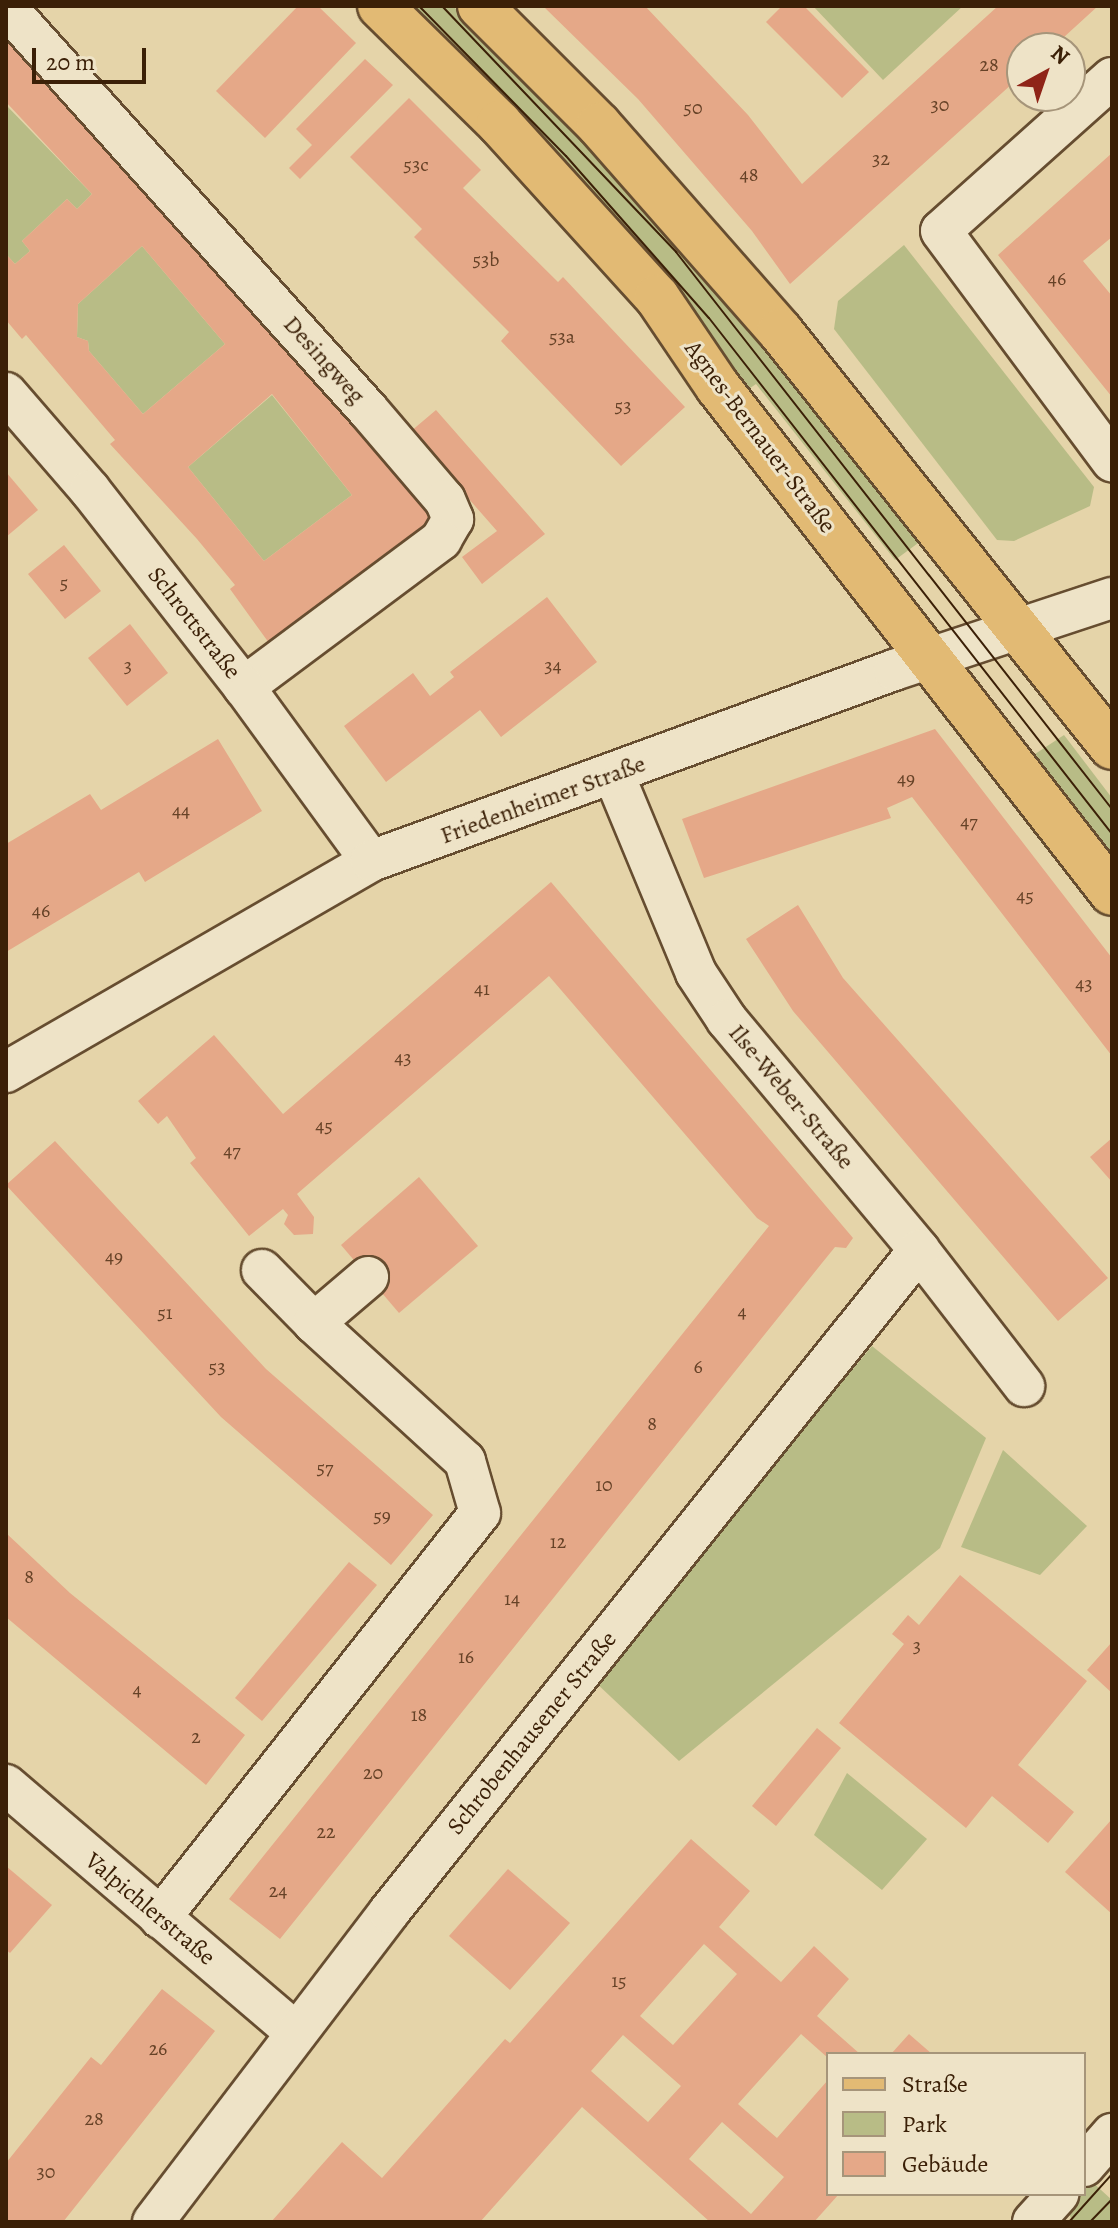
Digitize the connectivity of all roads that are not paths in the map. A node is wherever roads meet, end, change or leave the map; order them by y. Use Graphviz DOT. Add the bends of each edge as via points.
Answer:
graph roads {
  1 [pos="380,6"];
  2 [pos="480,6"];
  3 [pos="6,7"];
  4 [pos="1112,78"];
  5 [pos="6,393"];
  6 [pos="1112,461"];
  7 [pos="1112,598"];
  8 [pos="1021,632"];
  9 [pos="931,658"];
  10 [pos="244,687"];
  11 [pos="1112,747"];
  12 [pos="614,775"];
  13 [pos="371,861"];
  14 [pos="1112,893"];
  15 [pos="6,1072"];
  16 [pos="919,1250"];
  17 [pos="262,1270"];
  18 [pos="368,1277"];
  19 [pos="314,1323"];
  20 [pos="1024,1386"];
  21 [pos="6,1785"];
  22 [pos="160,1918"];
  23 [pos="295,2032"];
  24 [pos="1112,2134"];
  25 [pos="1086,2164"];
  26 [pos="1056,2196"];
  27 [pos="153,2222"];
  28 [pos="1033,2222"];
  1 -- 9 [label="main road, Agnes-Bernauer-Straße" via="499,123 657,297 718,387"];
  2 -- 8 [label="main road" via="599,125 770,320"];
  3 -- 10 [label="street, Desingweg" via="368,410 445,500 453,519 441,540"];
  4 -- 6 [label="street" via="941,231"];
  5 -- 10 [label="street, Schrottstraße"];
  7 -- 8 [label="street, Friedenheimer Straße"];
  8 -- 9 [label="street, Friedenheimer Straße"];
  8 -- 11 [label="main road"];
  9 -- 12 [label="street, Friedenheimer Straße"];
  9 -- 14 [label="main road, Agnes-Bernauer-Straße"];
  10 -- 13 [label="street, Schrottstraße"];
  12 -- 13 [label="street, Friedenheimer Straße"];
  12 -- 16 [label="street, Ilse-Weber-Straße" via="696,973 736,1031"];
  13 -- 15 [label="street, Friedenheimer Straße"];
  16 -- 20 [label="street, Ilse-Weber-Straße"];
  16 -- 23 [label="street, Schrobenhausener Straße"];
  17 -- 19 [label="street"];
  18 -- 19 [label="street"];
  19 -- 22 [label="street" via="465,1461 480,1513"];
  21 -- 22 [label="street, Valpichlerstraße"];
  22 -- 23 [label="street, Valpichlerstraße"];
  23 -- 27 [label="street, Schrobenhausener Straße"];
  24 -- 25 [label="street"];
  26 -- 28 [label="street"];
}
